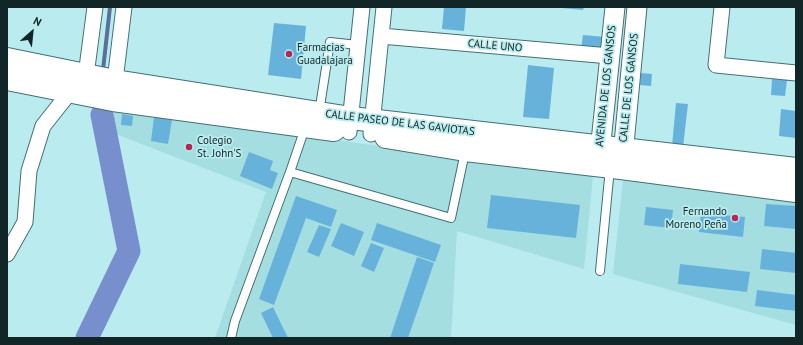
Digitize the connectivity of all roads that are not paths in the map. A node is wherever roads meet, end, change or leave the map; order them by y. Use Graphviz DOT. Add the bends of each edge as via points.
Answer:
graph roads {
  1 [pos="95,7"];
  2 [pos="124,7"];
  3 [pos="362,7"];
  4 [pos="384,7"];
  5 [pos="614,7"];
  6 [pos="637,7"];
  7 [pos="722,7"];
  8 [pos="381,36"];
  9 [pos="358,45"];
  10 [pos="610,56"];
  11 [pos="7,59"];
  12 [pos="796,73"];
  13 [pos="7,79"];
  14 [pos="80,87"];
  15 [pos="114,91"];
  16 [pos="312,120"];
  17 [pos="350,125"];
  18 [pos="372,128"];
  19 [pos="466,150"];
  20 [pos="610,159"];
  21 [pos="796,170"];
  22 [pos="290,172"];
  23 [pos="796,191"];
  24 [pos="7,254"];
  25 [pos="600,271"];
  26 [pos="231,338"];
  1 -- 14 [label="street"];
  2 -- 15 [label="street"];
  3 -- 9 [label="street"];
  4 -- 8 [label="street"];
  5 -- 10 [label="street, AVENIDA DE LOS GANSOS"];
  6 -- 20 [label="street, CALLE DE LOS GANSOS"];
  7 -- 12 [label="street" via="716,66"];
  8 -- 10 [label="street, CALLE UNO"];
  8 -- 18 [label="street"];
  9 -- 16 [label="lane" via="330,42"];
  9 -- 17 [label="street"];
  10 -- 20 [label="street, AVENIDA DE LOS GANSOS"];
  11 -- 14 [label="main road, CALLE PASEO DE LAS GAVIOTAS"];
  13 -- 14 [label="main road, CALLE PASEO DE LAS GAVIOTAS"];
  14 -- 15 [label="main road, CALLE PASEO DE LAS GAVIOTAS"];
  14 -- 24 [label="street" via="43,126 30,171 25,222"];
  15 -- 16 [label="main road, CALLE PASEO DE LAS GAVIOTAS"];
  16 -- 17 [label="main road, CALLE PASEO DE LAS GAVIOTAS"];
  16 -- 22 [label="lane"];
  17 -- 18 [label="main road, CALLE PASEO DE LAS GAVIOTAS"];
  18 -- 19 [label="main road, CALLE PASEO DE LAS GAVIOTAS"];
  18 -- 20 [label="main road, CALLE PASEO DE LAS GAVIOTAS"];
  19 -- 20 [label="main road, CALLE PASEO DE LAS GAVIOTAS"];
  19 -- 22 [label="lane" via="451,218"];
  20 -- 21 [label="main road, CALLE PASEO DE LAS GAVIOTAS"];
  20 -- 23 [label="main road, CALLE PASEO DE LAS GAVIOTAS"];
  20 -- 25 [label="lane"];
  22 -- 26 [label="lane"];
}
